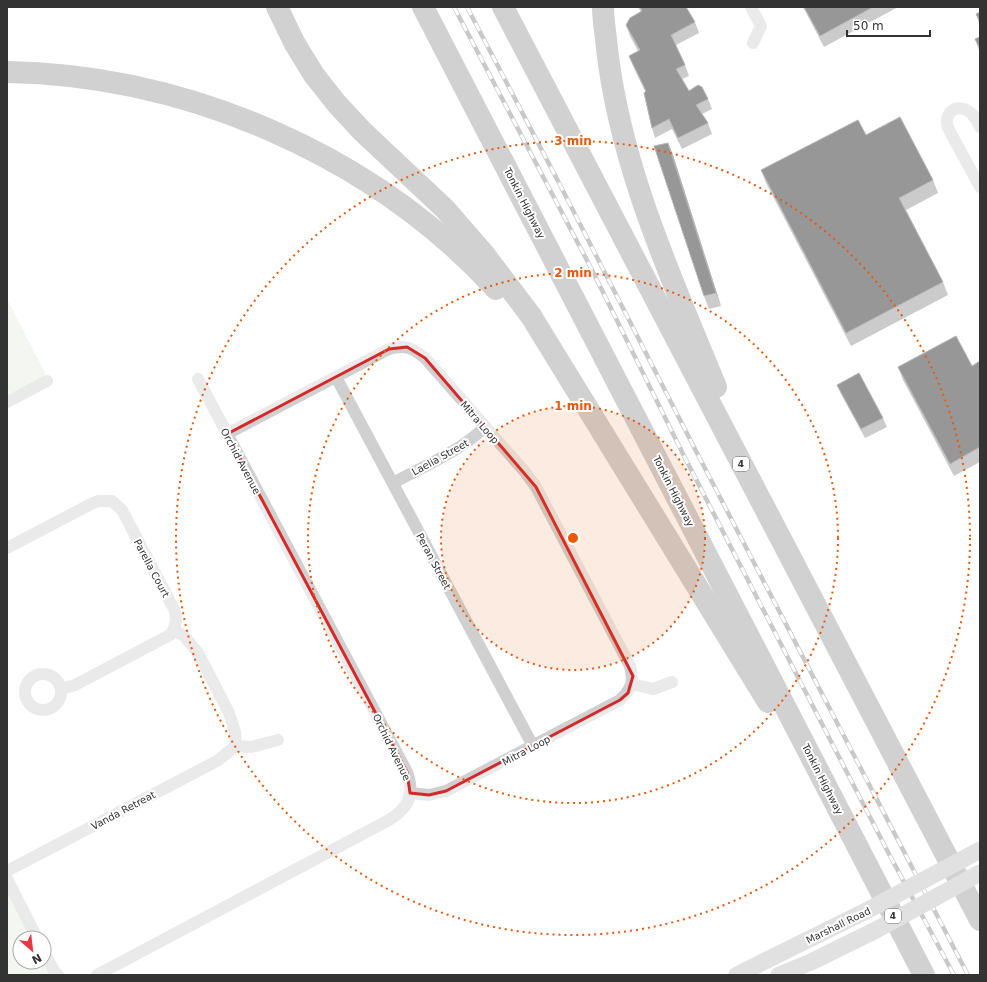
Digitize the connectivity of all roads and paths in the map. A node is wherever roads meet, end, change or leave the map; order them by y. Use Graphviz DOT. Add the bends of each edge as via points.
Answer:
graph roads {
  1 [pos="277,7"];
  2 [pos="424,7"];
  3 [pos="503,7"];
  4 [pos="603,7"];
  5 [pos="751,7"];
  6 [pos="753,43"];
  7 [pos="7,72"];
  8 [pos="980,127"];
  9 [pos="980,187"];
  10 [pos="336,377"];
  11 [pos="198,379"];
  12 [pos="47,381"];
  13 [pos="571,381"];
  14 [pos="7,402"];
  15 [pos="485,427"];
  16 [pos="227,434"];
  17 [pos="393,483"];
  18 [pos="7,548"];
  19 [pos="174,630"];
  20 [pos="672,682"];
  21 [pos="632,684"];
  22 [pos="61,689"];
  23 [pos="278,740"];
  24 [pos="236,746"];
  25 [pos="533,746"];
  26 [pos="410,793"];
  27 [pos="928,821"];
  28 [pos="980,850"];
  29 [pos="862,856"];
  30 [pos="7,871"];
  31 [pos="980,873"];
  32 [pos="7,879"];
  33 [pos="980,920"];
  34 [pos="33,930"];
  35 [pos="97,975"];
  36 [pos="737,975"];
  37 [pos="779,975"];
  38 [pos="924,975"];
  1 -- 13 [label="highway" via="314,75 362,131 445,209 484,254 531,316"];
  2 -- 29 [label="highway, Tonkin Highway / 4"];
  3 -- 27 [label="highway, 4"];
  4 -- 27 [label="highway" via="610,73 622,131 636,184 656,242 729,420"];
  5 -- 6 [label="street" via="761,26"];
  7 -- 13 [label="highway" via="67,76 153,91 236,116 315,152 389,197 424,222 457,251 489,280 518,312"];
  8 -- 9 [label="street" via="971,113 964,109 958,108 947,117 948,128"];
  10 -- 15 [label="street, Mitra Loop" via="389,349 407,347 425,358"];
  10 -- 16 [label="street, Mitra Loop"];
  10 -- 17 [label="street, Peran Street"];
  11 -- 16 [label="street, Orchid Avenue"];
  12 -- 14 [label="street"];
  13 -- 29 [label="highway"];
  15 -- 17 [label="street, Laelia Street" via="454,451"];
  15 -- 21 [label="street, Mitra Loop" via="525,472 543,499 630,666"];
  16 -- 26 [label="street, Orchid Avenue" via="407,772"];
  17 -- 25 [label="street, Peran Street"];
  18 -- 19 [label="street, Parella Court" via="91,504 112,501 122,510 175,611"];
  19 -- 22 [label="street" via="163,640"];
  19 -- 24 [label="street" via="184,636 198,653 229,713"];
  20 -- 21 [label="street" via="653,689"];
  21 -- 25 [label="street, Mitra Loop" via="628,693 620,700"];
  23 -- 24 [label="street" via="251,747"];
  24 -- 30 [label="street, Vanda Retreat" via="217,761"];
  25 -- 26 [label="street, Mitra Loop" via="446,792 429,795"];
  26 -- 35 [label="street, Orchid Avenue" via="408,802 389,820"];
  27 -- 33 [label="highway, 4"];
  28 -- 36 [label="main road, Marshall Road, bridge" via="866,912"];
  29 -- 38 [label="highway, Tonkin Highway / 4"];
  31 -- 37 [label="main road, Marshall Road, bridge" via="876,930"];
  32 -- 34 [label="street"];
}
